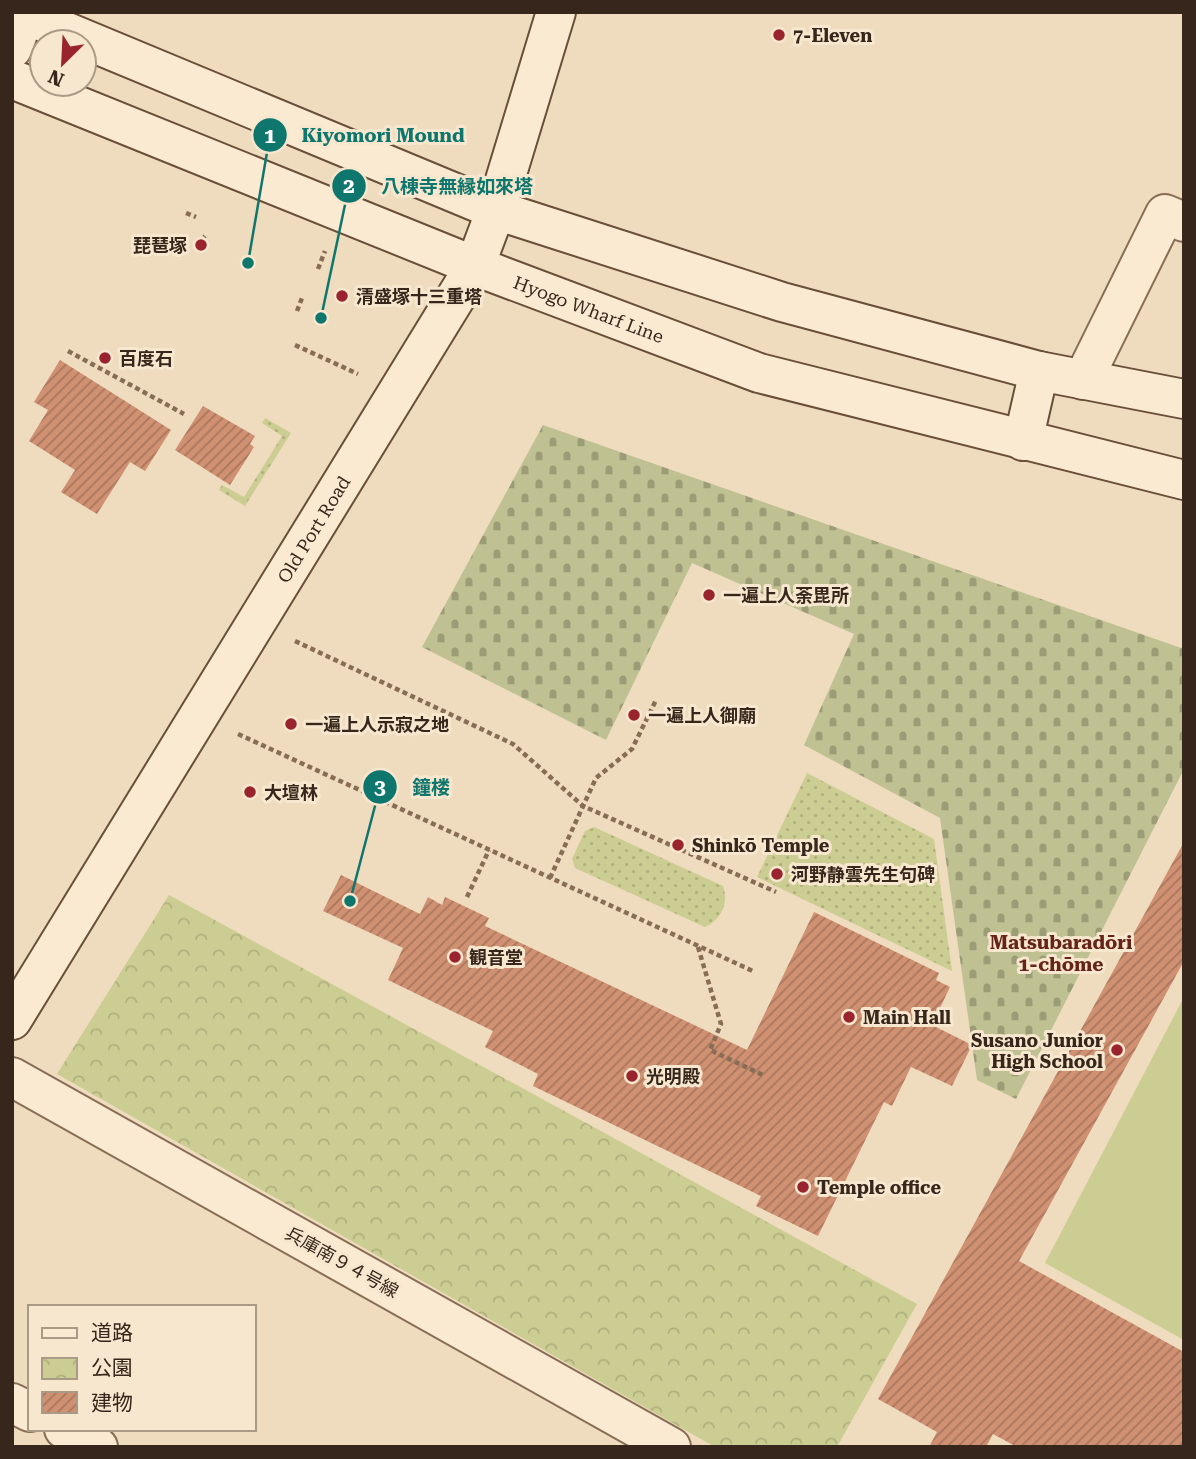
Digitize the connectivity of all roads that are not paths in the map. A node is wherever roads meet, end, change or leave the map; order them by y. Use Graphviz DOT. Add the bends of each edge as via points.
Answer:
graph roads {
  1 [pos="556,12"];
  2 [pos="19,25"];
  3 [pos="12,79"];
  4 [pos="496,210"];
  5 [pos="1184,222"];
  6 [pos="475,266"];
  7 [pos="1039,371"];
  8 [pos="1083,380"];
  9 [pos="1184,399"];
  10 [pos="1023,441"];
  11 [pos="1184,480"];
  12 [pos="12,1020"];
  13 [pos="12,1077"];
  14 [pos="12,1403"];
  15 [pos="28,1411"];
  16 [pos="68,1431"];
  17 [pos="98,1447"];
  18 [pos="671,1447"];
  1 -- 4 [label="main road, Old Port Road"];
  2 -- 4 [label="main road"];
  3 -- 6 [label="main road, Hyogo Wharf Line"];
  4 -- 6 [label="main road, Old Port Road"];
  4 -- 7 [label="main road" via="782,302"];
  5 -- 8 [label="main road" via="1165,214"];
  6 -- 10 [label="main road, Hyogo Wharf Line" via="759,373"];
  6 -- 12 [label="main road, Old Port Road"];
  7 -- 8 [label="main road"];
  7 -- 10 [label="main road"];
  8 -- 9 [label="main road"];
  10 -- 11 [label="main road, Hyogo Wharf Line"];
  13 -- 18 [label="main road, 兵庫南９４号線"];
  14 -- 15 [label="main road"];
  16 -- 17 [label="main road"];
}
